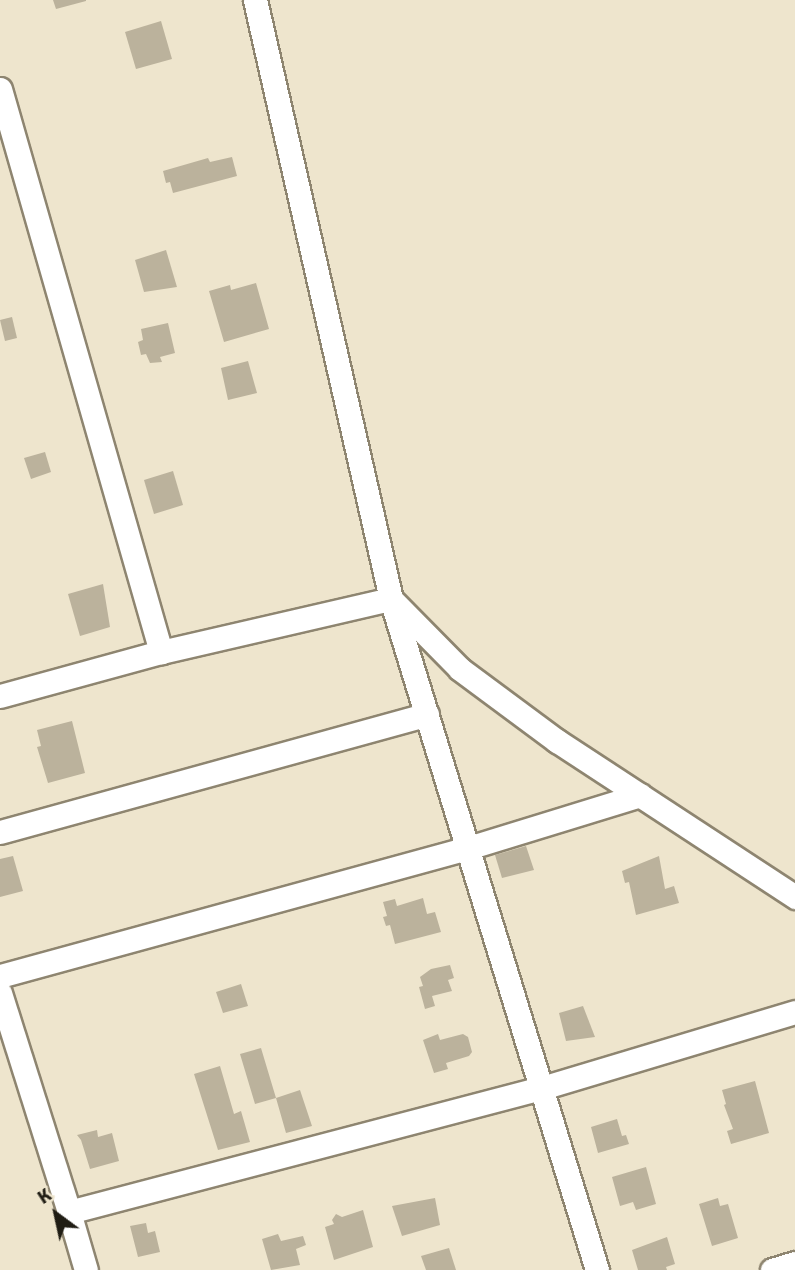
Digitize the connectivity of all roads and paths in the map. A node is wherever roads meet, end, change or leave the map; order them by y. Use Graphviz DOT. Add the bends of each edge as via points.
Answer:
graph roads {
  1 [pos="256,0"];
  2 [pos="0,89"];
  3 [pos="391,599"];
  4 [pos="160,652"];
  5 [pos="0,696"];
  6 [pos="427,714"];
  7 [pos="640,795"];
  8 [pos="0,832"];
  9 [pos="468,848"];
  10 [pos="795,897"];
  11 [pos="0,976"];
  12 [pos="0,993"];
  13 [pos="795,1012"];
  14 [pos="542,1088"];
  15 [pos="69,1212"];
  16 [pos="795,1263"];
  17 [pos="86,1270"];
  18 [pos="597,1270"];
  19 [pos="772,1270"];
  1 -- 3 [label="street"];
  2 -- 4 [label="street"];
  3 -- 4 [label="street"];
  3 -- 6 [label="street"];
  3 -- 7 [label="street" via="460,669"];
  4 -- 5 [label="street"];
  6 -- 8 [label="street"];
  6 -- 9 [label="street"];
  7 -- 9 [label="street"];
  7 -- 10 [label="street"];
  9 -- 11 [label="street"];
  9 -- 14 [label="street"];
  12 -- 15 [label="street"];
  13 -- 14 [label="street"];
  14 -- 15 [label="street"];
  14 -- 18 [label="street"];
  15 -- 17 [label="street"];
  16 -- 19 [label="street"];
}
